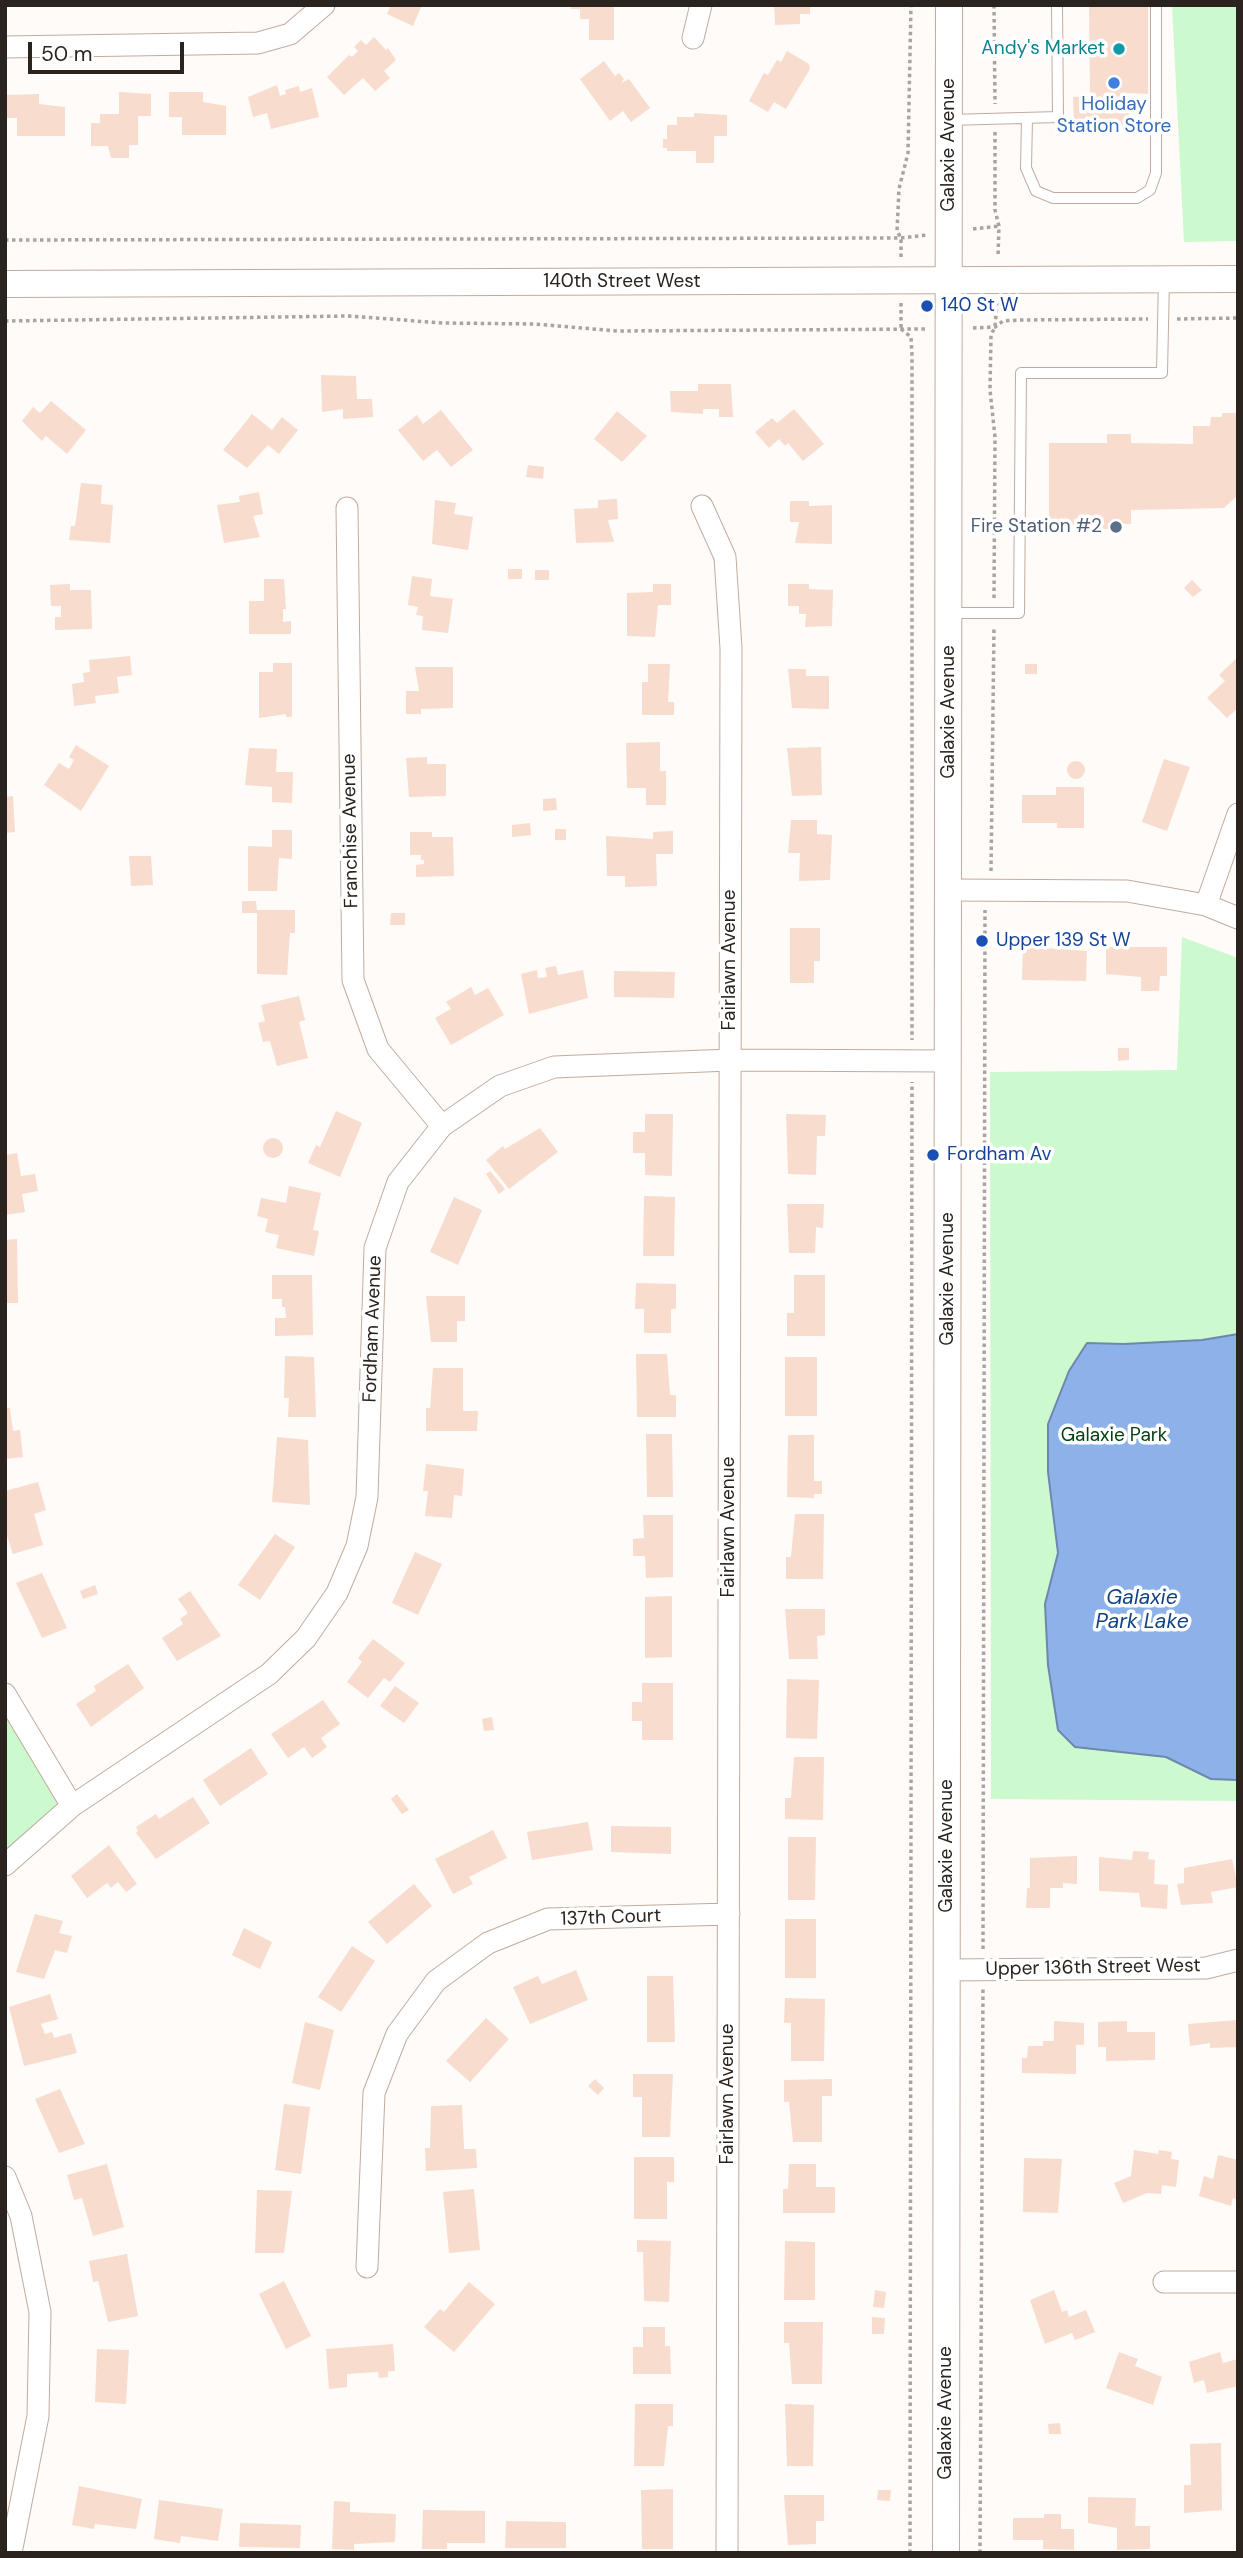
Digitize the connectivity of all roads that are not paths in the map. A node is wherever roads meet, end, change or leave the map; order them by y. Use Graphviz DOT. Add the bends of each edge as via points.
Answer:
graph roads {
  1 [pos="324,5"];
  2 [pos="701,5"];
  3 [pos="949,5"];
  4 [pos="1057,5"];
  5 [pos="1156,5"];
  6 [pos="693,38"];
  7 [pos="5,47"];
  8 [pos="1027,118"];
  9 [pos="949,120"];
  10 [pos="1238,278"];
  11 [pos="1164,279"];
  12 [pos="949,280"];
  13 [pos="5,284"];
  14 [pos="702,506"];
  15 [pos="347,509"];
  16 [pos="949,612"];
  17 [pos="1238,814"];
  18 [pos="949,890"];
  19 [pos="1206,905"];
  20 [pos="1238,918"];
  21 [pos="730,1060"];
  22 [pos="948,1061"];
  23 [pos="442,1126"];
  24 [pos="5,1694"];
  25 [pos="72,1806"];
  26 [pos="5,1866"];
  27 [pos="729,1914"];
  28 [pos="1238,1960"];
  29 [pos="946,1970"];
  30 [pos="5,2177"];
  31 [pos="367,2267"];
  32 [pos="1164,2282"];
  33 [pos="1238,2282"];
  34 [pos="11,2553"];
  35 [pos="727,2553"];
  36 [pos="946,2553"];
  1 -- 7 [label="street" via="290,34 258,43"];
  2 -- 6 [label="street"];
  3 -- 9 [label="street, Galaxie Avenue"];
  4 -- 8 [label="lane" via="1058,117"];
  5 -- 8 [label="lane" via="1156,173 1150,190 1137,198 1053,198 1036,191 1026,168"];
  8 -- 9 [label="lane"];
  9 -- 12 [label="street, Galaxie Avenue"];
  10 -- 11 [label="street, 140th Street West"];
  11 -- 12 [label="street, 140th Street West"];
  11 -- 16 [label="lane" via="1162,373 1021,373 1019,612"];
  12 -- 13 [label="street, 140th Street West"];
  12 -- 16 [label="street, Galaxie Avenue"];
  14 -- 21 [label="street, Fairlawn Avenue" via="725,557 731,648"];
  15 -- 23 [label="street, Franchise Avenue" via="353,980 378,1049"];
  16 -- 18 [label="street, Galaxie Avenue"];
  17 -- 19 [label="street"];
  18 -- 19 [label="street" via="1128,891"];
  18 -- 22 [label="street, Galaxie Avenue"];
  19 -- 20 [label="street"];
  21 -- 22 [label="street, Fordham Avenue"];
  21 -- 23 [label="street, Fordham Avenue" via="554,1067 500,1086"];
  21 -- 27 [label="street, Fairlawn Avenue"];
  22 -- 29 [label="street, Galaxie Avenue"];
  23 -- 25 [label="street, Fordham Avenue" via="398,1182 375,1248 368,1497 357,1546 337,1593 306,1638 269,1674"];
  24 -- 25 [label="street"];
  25 -- 26 [label="street, Fordham Avenue"];
  27 -- 31 [label="street, 137th Court" via="548,1919 488,1943 436,1981 397,2034 374,2093"];
  27 -- 35 [label="street, Fairlawn Avenue"];
  28 -- 29 [label="street, Upper 136th Street West" via="1206,1968"];
  29 -- 36 [label="street, Galaxie Avenue"];
  30 -- 34 [label="street" via="20,2216 40,2312 38,2416"];
  32 -- 33 [label="street"];
}
